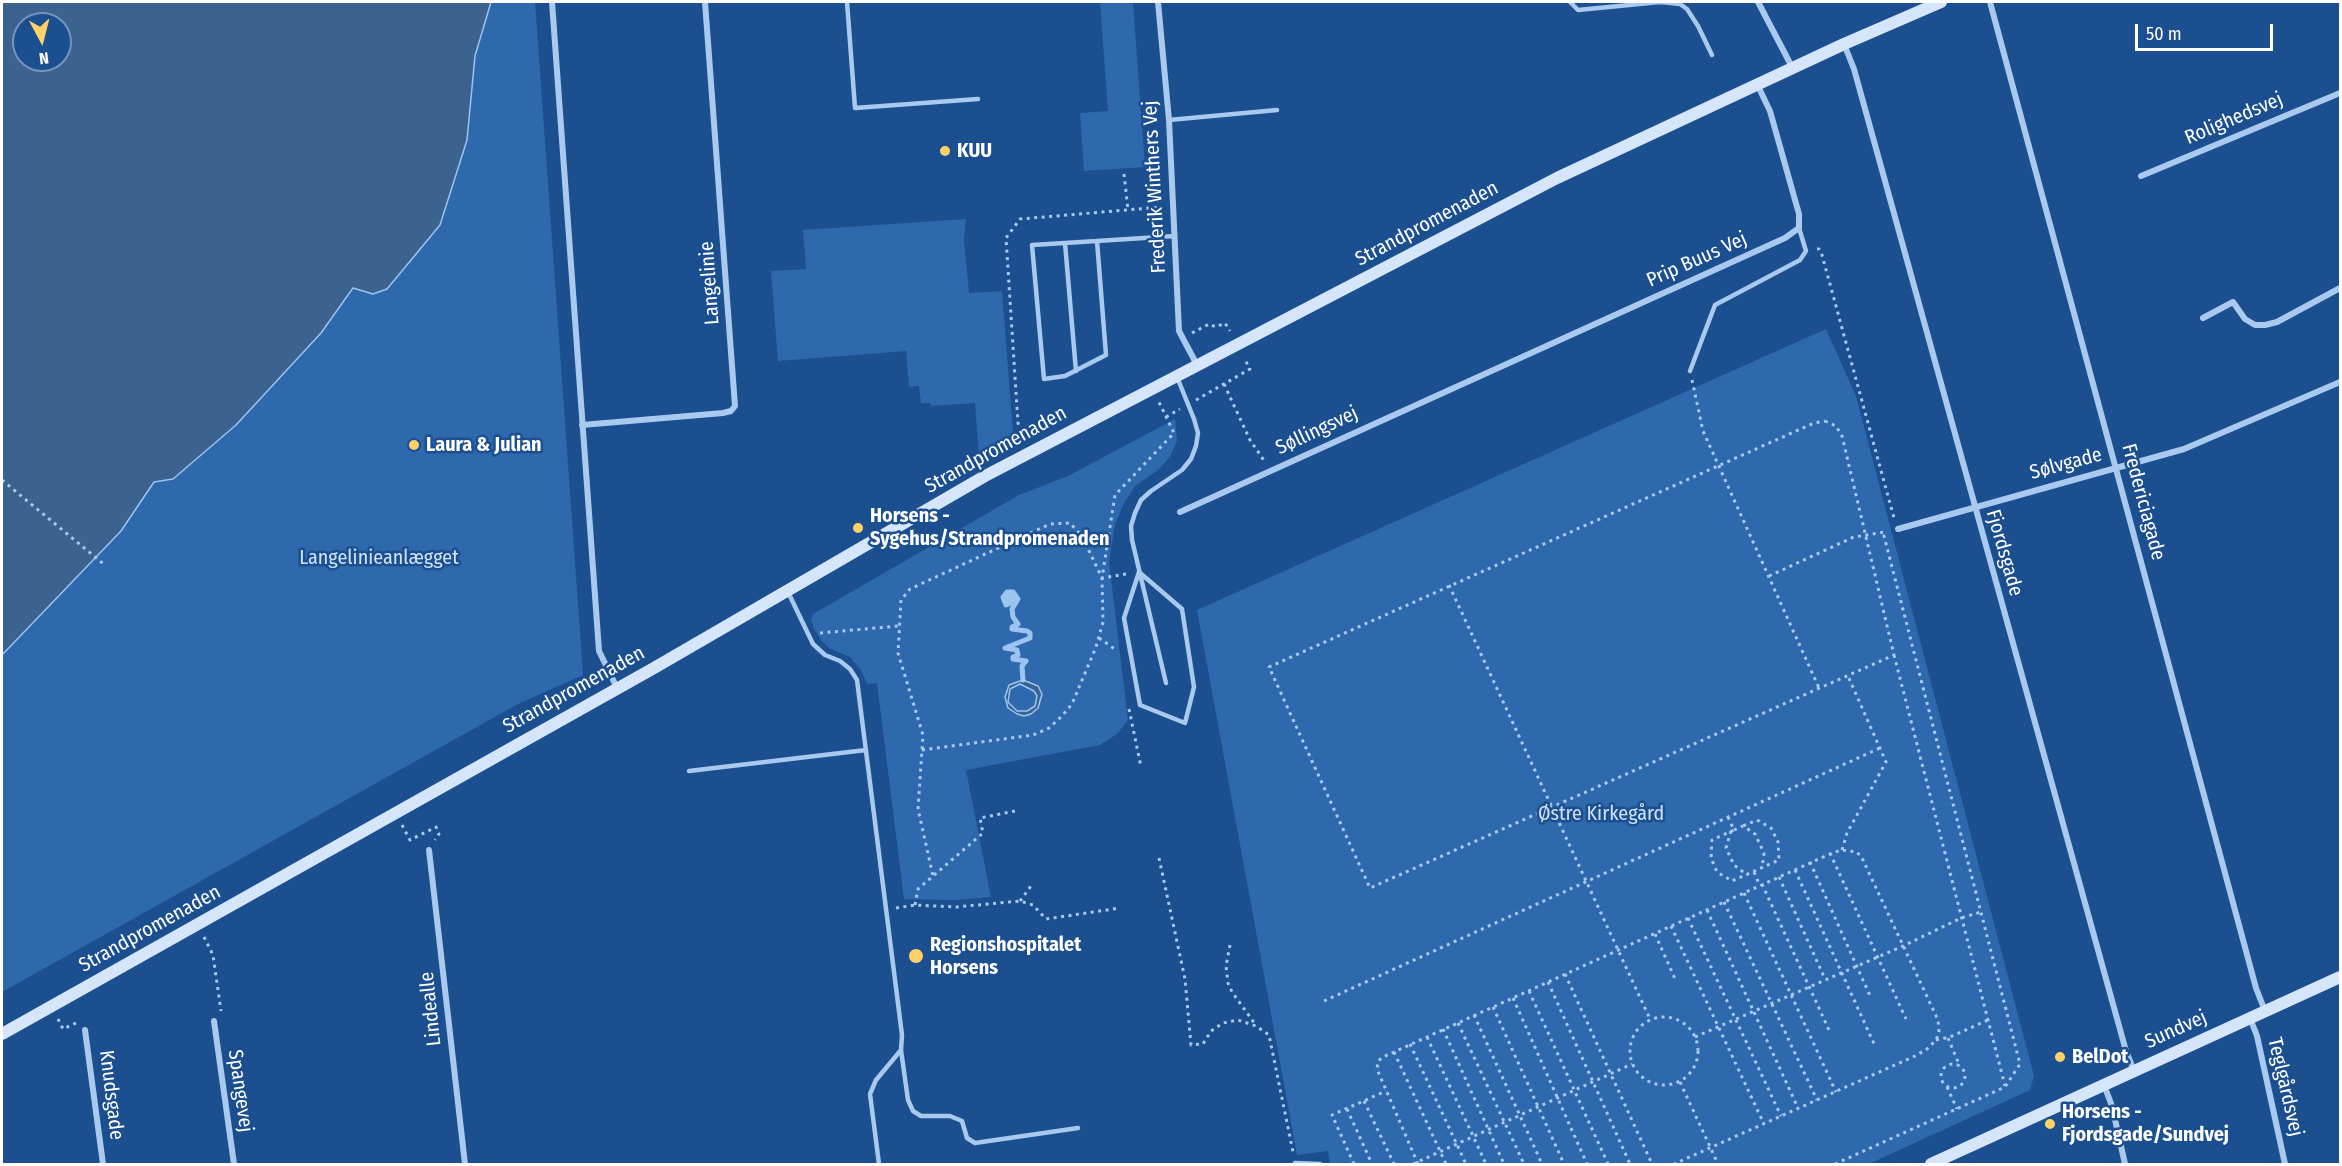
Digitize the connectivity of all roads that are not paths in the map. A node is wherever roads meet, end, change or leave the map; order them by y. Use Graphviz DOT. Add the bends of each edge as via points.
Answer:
graph roads {
  1 [pos="552,2"];
  2 [pos="705,2"];
  3 [pos="848,2"];
  4 [pos="1158,2"];
  5 [pos="1570,2"];
  6 [pos="1660,2"];
  7 [pos="1758,2"];
  8 [pos="1941,2"];
  9 [pos="1990,2"];
  10 [pos="1844,44"];
  11 [pos="1712,55"];
  12 [pos="1792,67"];
  13 [pos="1757,84"];
  14 [pos="2340,93"];
  15 [pos="978,99"];
  16 [pos="1277,110"];
  17 [pos="1169,120"];
  18 [pos="2141,176"];
  19 [pos="1799,228"];
  20 [pos="1175,236"];
  21 [pos="1097,241"];
  22 [pos="1065,243"];
  23 [pos="2340,288"];
  24 [pos="2202,318"];
  25 [pos="1197,366"];
  26 [pos="1076,371"];
  27 [pos="1690,371"];
  28 [pos="1177,377"];
  29 [pos="1468,380"];
  30 [pos="2340,382"];
  31 [pos="582,425"];
  32 [pos="2117,468"];
  33 [pos="1974,507"];
  34 [pos="1180,512"];
  35 [pos="1898,529"];
  36 [pos="1139,572"];
  37 [pos="788,592"];
  38 [pos="1166,683"];
  39 [pos="617,688"];
  40 [pos="866,750"];
  41 [pos="689,771"];
  42 [pos="429,850"];
  43 [pos="2340,977"];
  44 [pos="2265,1011"];
  45 [pos="2250,1018"];
  46 [pos="214,1021"];
  47 [pos="86,1030"];
  48 [pos="2,1034"];
  49 [pos="901,1050"];
  50 [pos="2134,1071"];
  51 [pos="2104,1084"];
  52 [pos="1078,1128"];
  53 [pos="1295,1163"];
  54 [pos="103,1164"];
  55 [pos="234,1164"];
  56 [pos="465,1164"];
  57 [pos="879,1164"];
  58 [pos="1320,1164"];
  59 [pos="1931,1164"];
  60 [pos="2125,1164"];
  61 [pos="2285,1164"];
  1 -- 31 [label="street"];
  2 -- 31 [label="street, Langelinie" via="735,406 723,413"];
  3 -- 15 [label="lane" via="855,108"];
  4 -- 17 [label="street, Frederik Winthers Vej"];
  5 -- 6 [label="lane" via="1578,10"];
  6 -- 11 [label="lane" via="1680,4 1687,9"];
  7 -- 12 [label="street"];
  8 -- 10 [label="street, Strandpromenaden"];
  9 -- 32 [label="street, Fredericiagade"];
  10 -- 12 [label="street, Strandpromenaden"];
  10 -- 33 [label="street, Fjordsgade" via="1858,81"];
  12 -- 13 [label="street, Strandpromenaden"];
  13 -- 19 [label="street" via="1770,111 1799,214"];
  13 -- 25 [label="street, Strandpromenaden" via="1557,178"];
  14 -- 18 [label="street, Rolighedsvej"];
  16 -- 17 [label="lane"];
  17 -- 20 [label="street, Frederik Winthers Vej"];
  19 -- 27 [label="lane" via="1806,251 1800,260 1714,305"];
  19 -- 29 [label="street, Prip Buus Vej" via="1785,238"];
  20 -- 21 [label="lane"];
  20 -- 25 [label="street, Frederik Winthers Vej" via="1179,331"];
  21 -- 22 [label="lane"];
  21 -- 26 [label="lane" via="1106,355"];
  22 -- 26 [label="lane"];
  22 -- 26 [label="lane" via="1032,245 1044,379"];
  23 -- 24 [label="street" via="2265,326 2245,319 2234,302"];
  25 -- 28 [label="street, Strandpromenaden"];
  28 -- 36 [label="lane" via="1198,433 1196,446 1182,470 1151,491 1135,513 1131,526"];
  28 -- 37 [label="street, Strandpromenaden" via="985,476"];
  29 -- 34 [label="street, Søllingsvej"];
  30 -- 32 [label="street, Sølvgade" via="2184,449"];
  31 -- 39 [label="street" via="599,651"];
  32 -- 33 [label="street, Sølvgade"];
  32 -- 44 [label="street, Fredericiagade"];
  33 -- 35 [label="street, Sølvgade"];
  33 -- 50 [label="street, Fjordsgade"];
  36 -- 36 [label="lane" via="1124,618 1140,705 1185,723 1194,687 1182,609"];
  36 -- 38 [label="lane"];
  37 -- 39 [label="street, Strandpromenaden"];
  37 -- 40 [label="lane" via="818,650 840,661 857,680"];
  39 -- 48 [label="street, Strandpromenaden"];
  40 -- 41 [label="lane"];
  40 -- 49 [label="lane"];
  42 -- 56 [label="street, Lindealle"];
  43 -- 44 [label="street, Sundvej"];
  44 -- 45 [label="street, Sundvej"];
  45 -- 50 [label="street, Sundvej"];
  45 -- 61 [label="street, Teglgårdsvej"];
  46 -- 55 [label="street, Spangevej"];
  47 -- 54 [label="street, Knudsgade"];
  49 -- 52 [label="lane" via="913,1111 921,1116 950,1116 962,1121 967,1138 975,1143"];
  49 -- 57 [label="lane" via="876,1080 870,1094"];
  50 -- 51 [label="street, Sundvej"];
  51 -- 59 [label="street, Sundvej"];
  51 -- 60 [label="street"];
  53 -- 58 [label="lane"];
}
